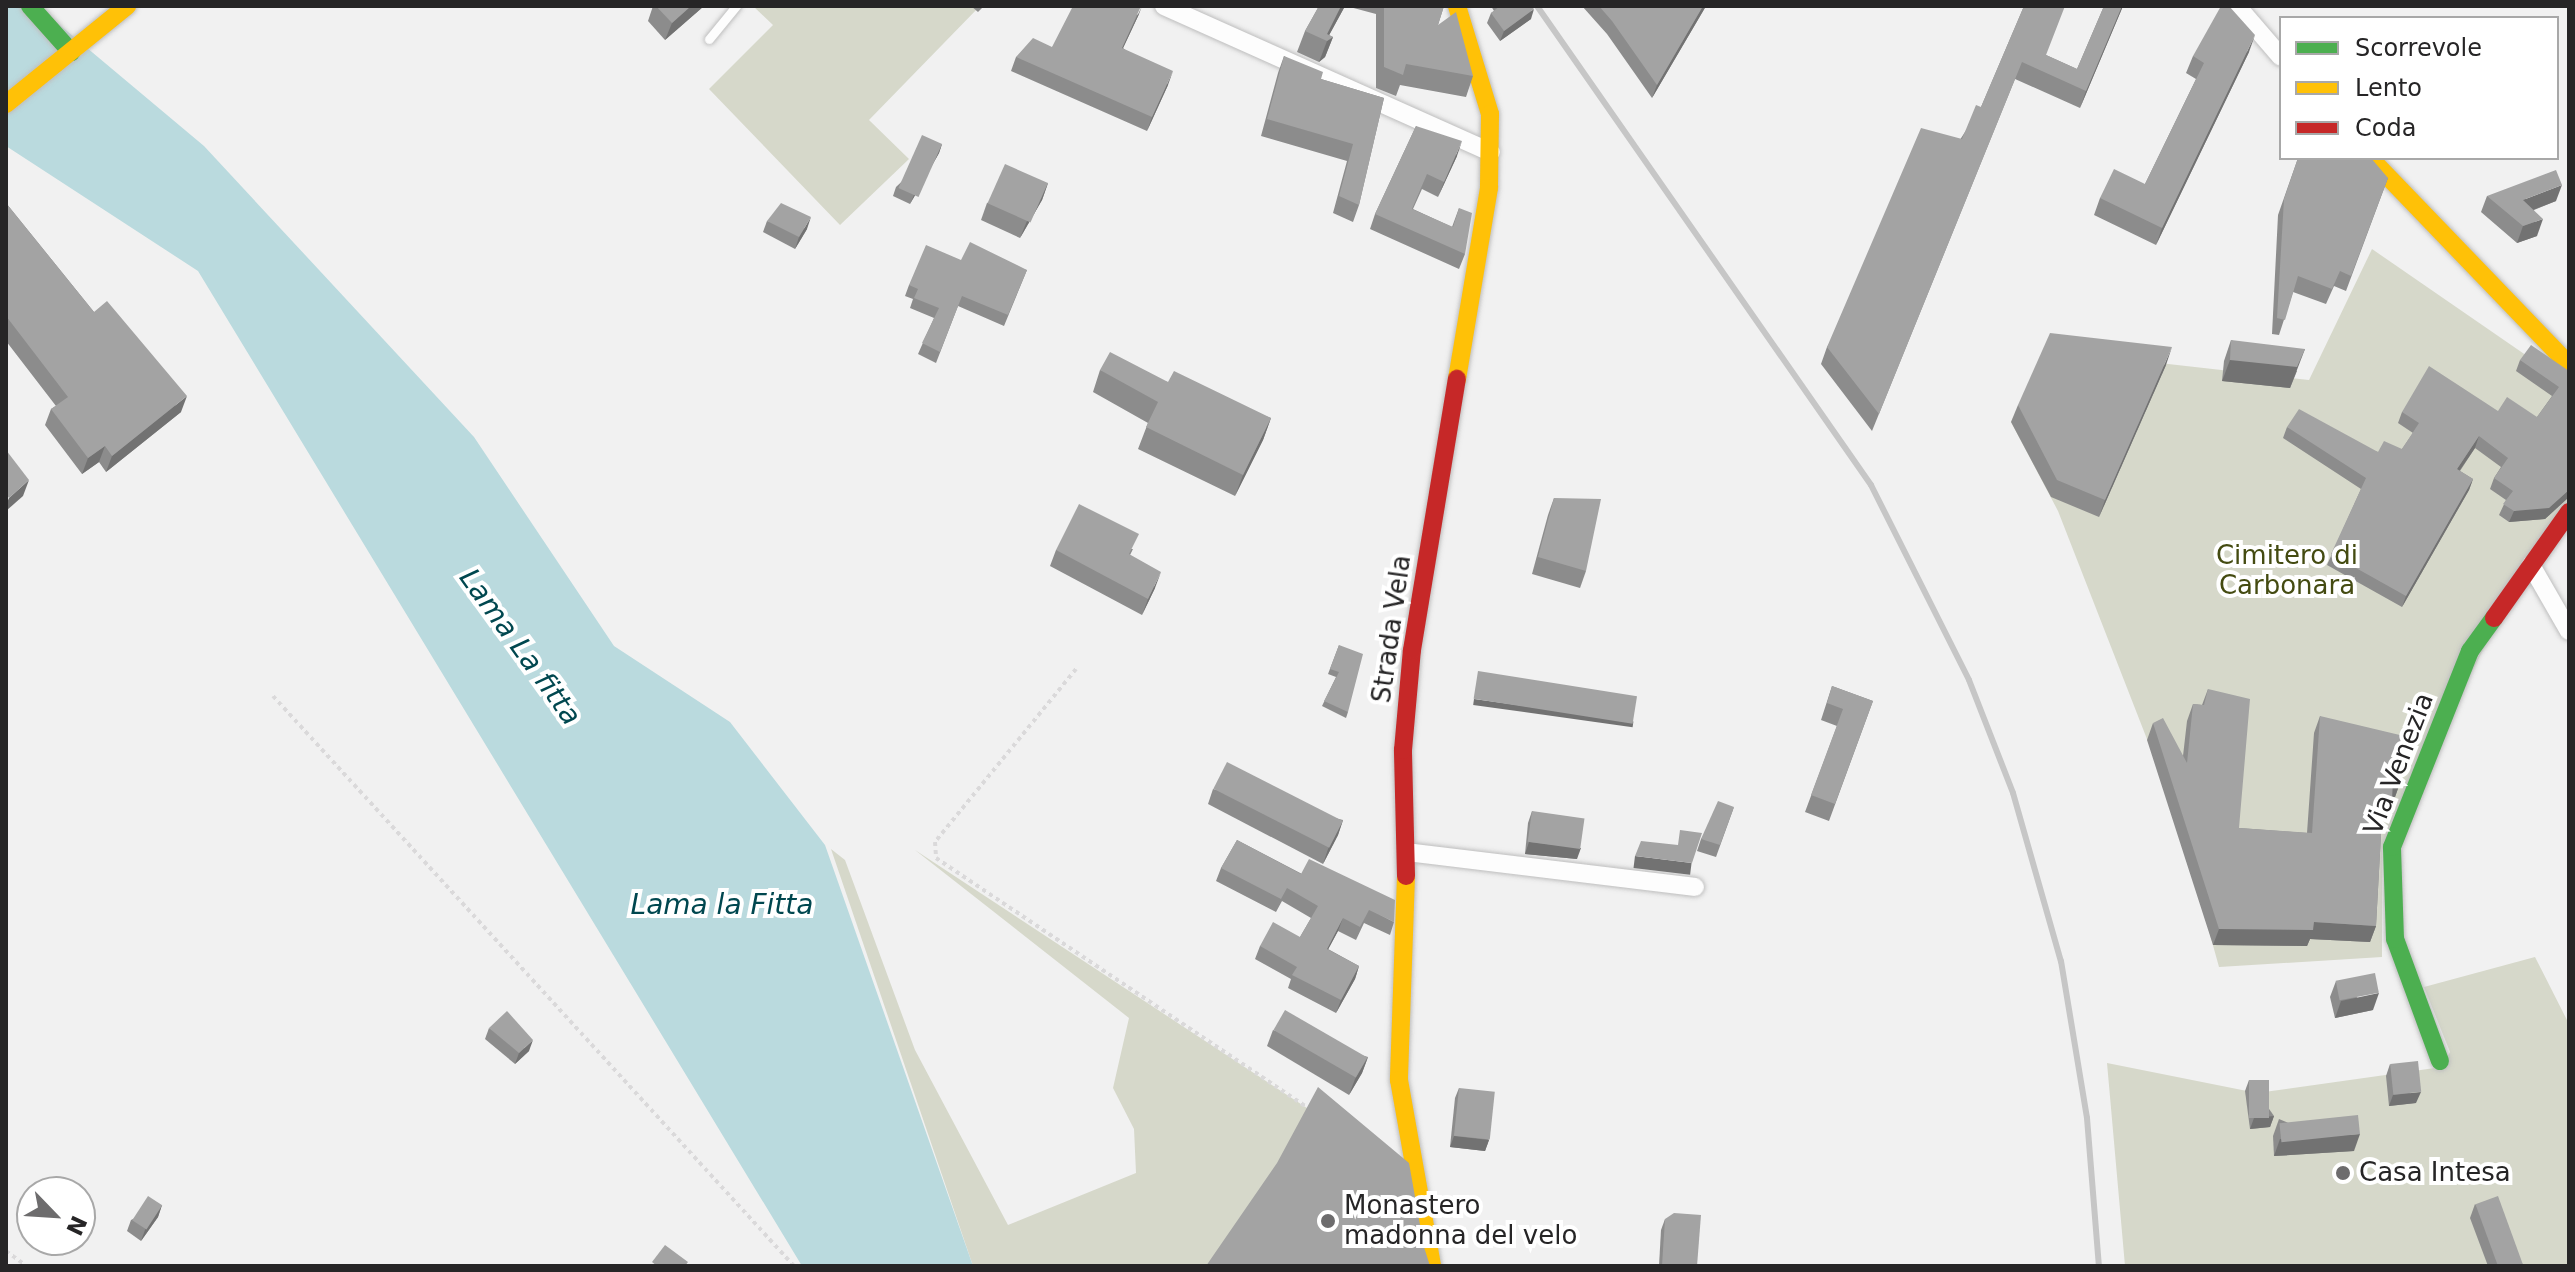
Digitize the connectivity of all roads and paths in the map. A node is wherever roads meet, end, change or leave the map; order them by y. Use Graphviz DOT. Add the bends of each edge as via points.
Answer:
graph roads {
  1 [pos="30,6"];
  2 [pos="127,6"];
  3 [pos="736,6"];
  4 [pos="1164,6"];
  5 [pos="1457,6"];
  6 [pos="2237,6"];
  7 [pos="709,39"];
  8 [pos="71,52"];
  9 [pos="2279,55"];
  10 [pos="6,104"];
  11 [pos="1491,152"];
  12 [pos="2372,160"];
  13 [pos="2569,365"];
  14 [pos="2569,512"];
  15 [pos="2531,565"];
  16 [pos="2569,631"];
  17 [pos="1076,669"];
  18 [pos="273,696"];
  19 [pos="1406,852"];
  20 [pos="1695,887"];
  21 [pos="2440,1061"];
  22 [pos="1322,1118"];
  23 [pos="6,1251"];
  24 [pos="27,1266"];
  25 [pos="794,1266"];
  26 [pos="1432,1266"];
  1 -- 8 [label="street"];
  2 -- 8 [label="street"];
  3 -- 7 [label="lane"];
  4 -- 11 [label="street"];
  5 -- 11 [label="street, Strada Vela" via="1482,75"];
  6 -- 9 [label="street"];
  8 -- 10 [label="street"];
  11 -- 19 [label="street, Strada Vela" via="1478,280 1412,650 1403,750"];
  12 -- 13 [label="street"];
  14 -- 15 [label="street, Via Venezia"];
  15 -- 16 [label="street"];
  15 -- 21 [label="street, Via Venezia" via="2470,651 2392,847 2395,939"];
  17 -- 22 [label="path" via="935,842 936,858"];
  18 -- 25 [label="path"];
  19 -- 20 [label="street"];
  19 -- 26 [label="street, Strada Vela" via="1399,1080"];
  23 -- 24 [label="path"];
}
